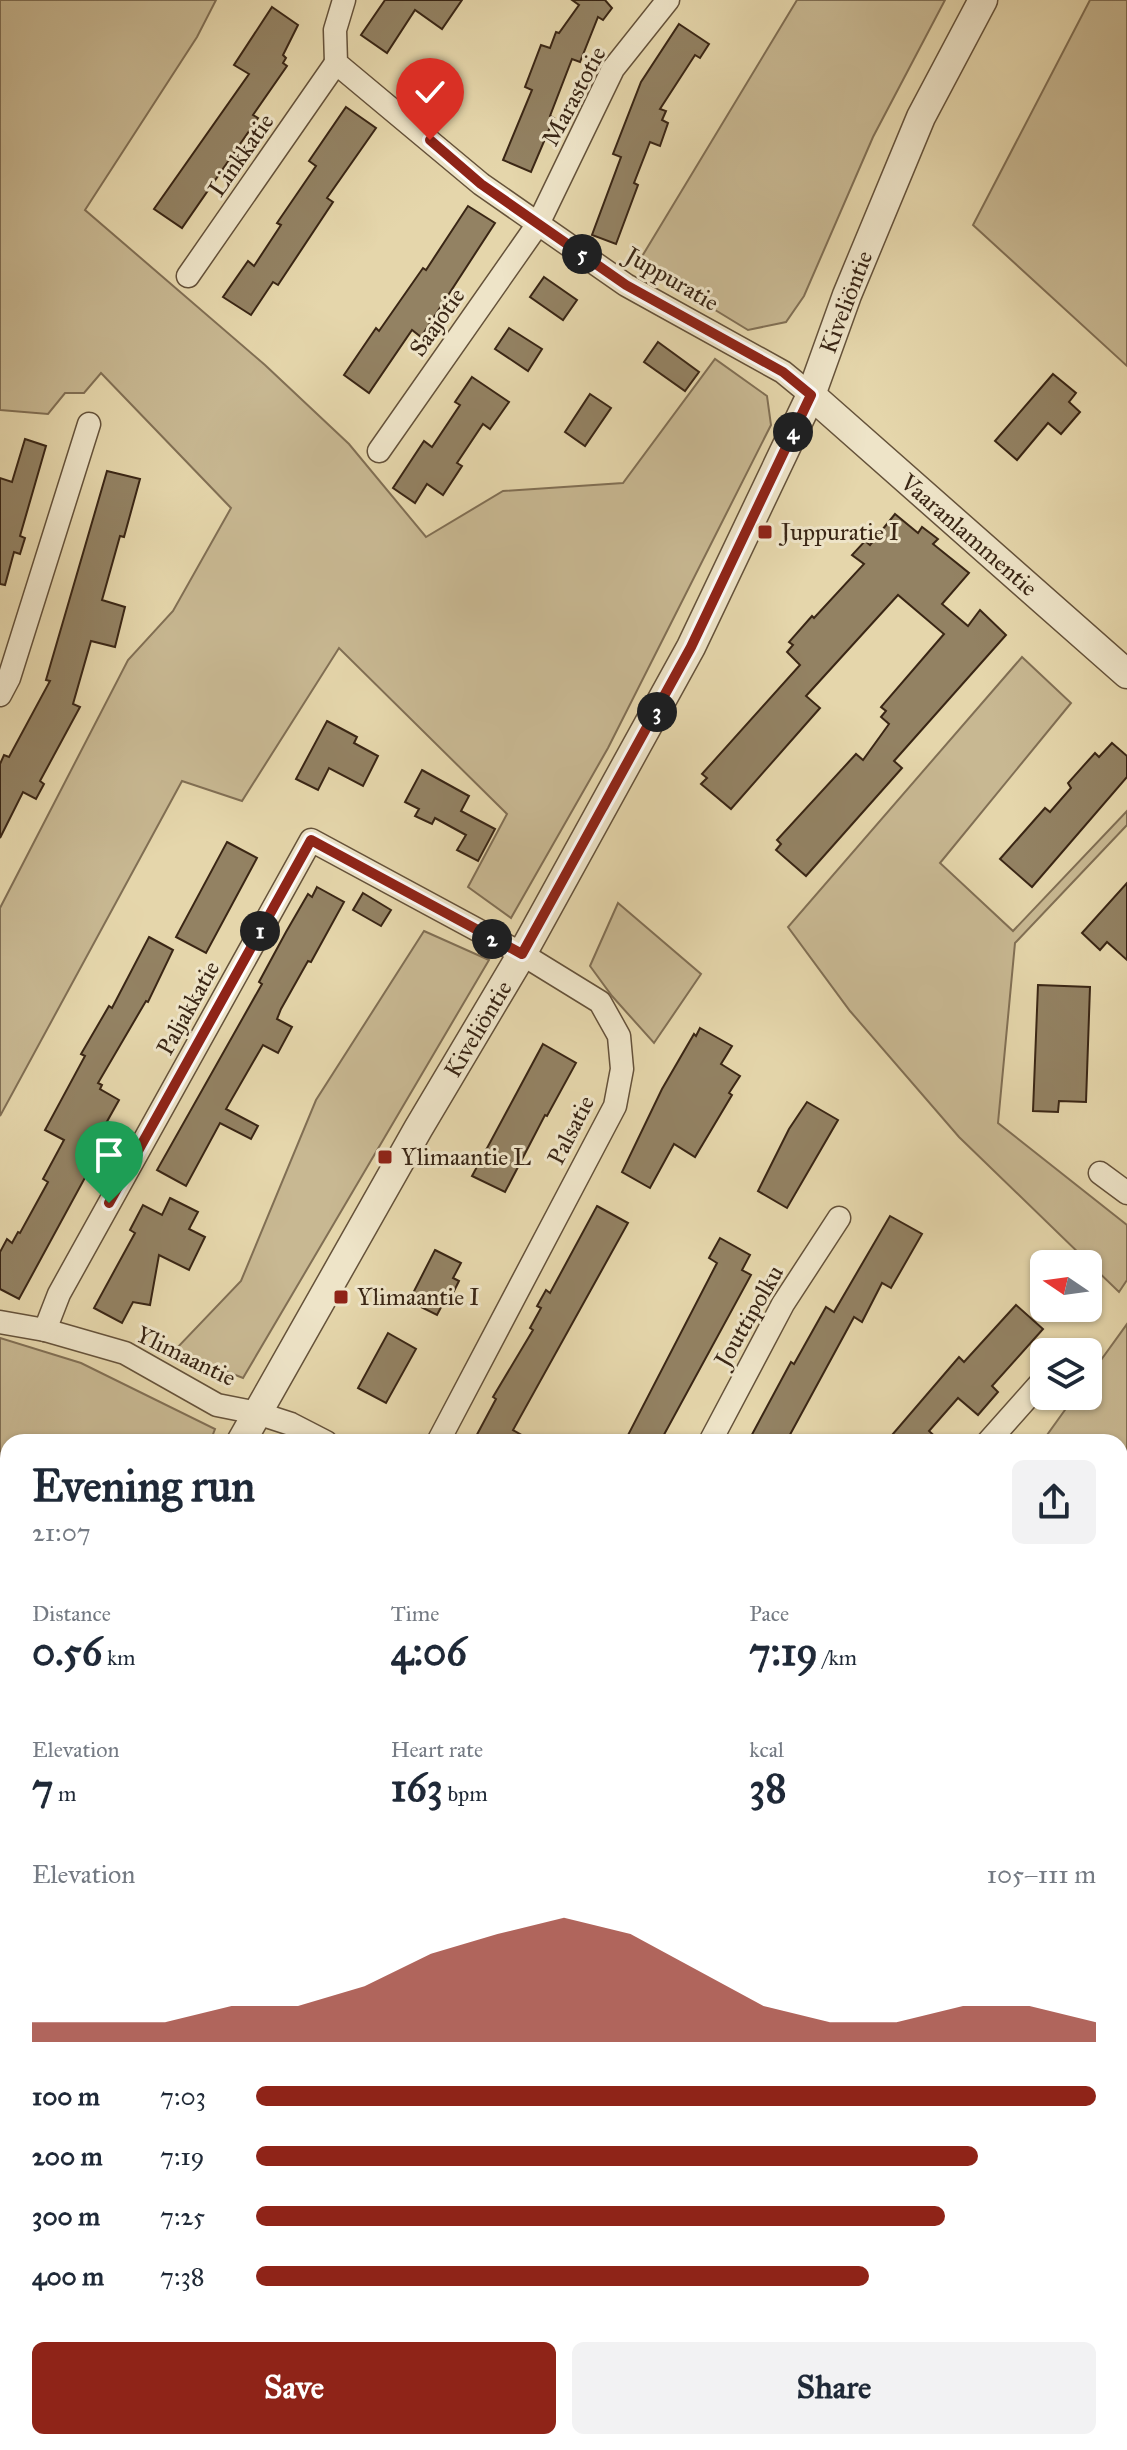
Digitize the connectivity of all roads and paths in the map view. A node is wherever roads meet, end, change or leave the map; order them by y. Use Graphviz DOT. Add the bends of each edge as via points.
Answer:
graph roads {
  1 [pos="344,0"];
  2 [pos="668,0"];
  3 [pos="983,0"];
  4 [pos="336,63"];
  5 [pos="538,224"];
  6 [pos="188,276"];
  7 [pos="811,395"];
  8 [pos="89,424"];
  9 [pos="379,451"];
  10 [pos="1127,674"];
  11 [pos="0,695"];
  12 [pos="522,954"];
  13 [pos="1100,1173"];
  14 [pos="1127,1193"];
  15 [pos="839,1218"];
  16 [pos="0,1322"];
  17 [pos="45,1330"];
  18 [pos="1030,1395"];
  19 [pos="257,1413"];
  20 [pos="245,1434"];
  21 [pos="310,1434"];
  22 [pos="442,1434"];
  23 [pos="714,1434"];
  24 [pos="995,1434"];
  1 -- 4 [label="street" via="335,30"];
  2 -- 5 [label="street, Marastotie" via="613,69"];
  3 -- 7 [label="street, Kiveliöntie" via="921,117"];
  4 -- 5 [label="street, Juppuratie" via="481,184"];
  4 -- 6 [label="street, Linkkatie"];
  5 -- 7 [label="street, Juppuratie" via="626,285 783,372"];
  5 -- 9 [label="street, Saajotie"];
  7 -- 10 [label="street, Vaaranlammentie"];
  7 -- 12 [label="street, Kiveliöntie" via="691,647"];
  8 -- 11 [label="street"];
  12 -- 17 [label="street, Paljakkatie" via="311,840 59,1294"];
  12 -- 19 [label="street, Kiveliöntie"];
  12 -- 22 [label="street, Palsatie" via="600,1002 619,1036 622,1069 615,1106"];
  13 -- 14 [label="street"];
  15 -- 23 [label="street, Jouttipolku" via="783,1304"];
  16 -- 17 [label="street, Ylimaantie"];
  17 -- 19 [label="street, Ylimaantie" via="125,1353 217,1405"];
  18 -- 24 [label="street"];
  19 -- 20 [label="street, Kiveliöntie"];
  19 -- 21 [label="street, Ylimaantie"];
}
